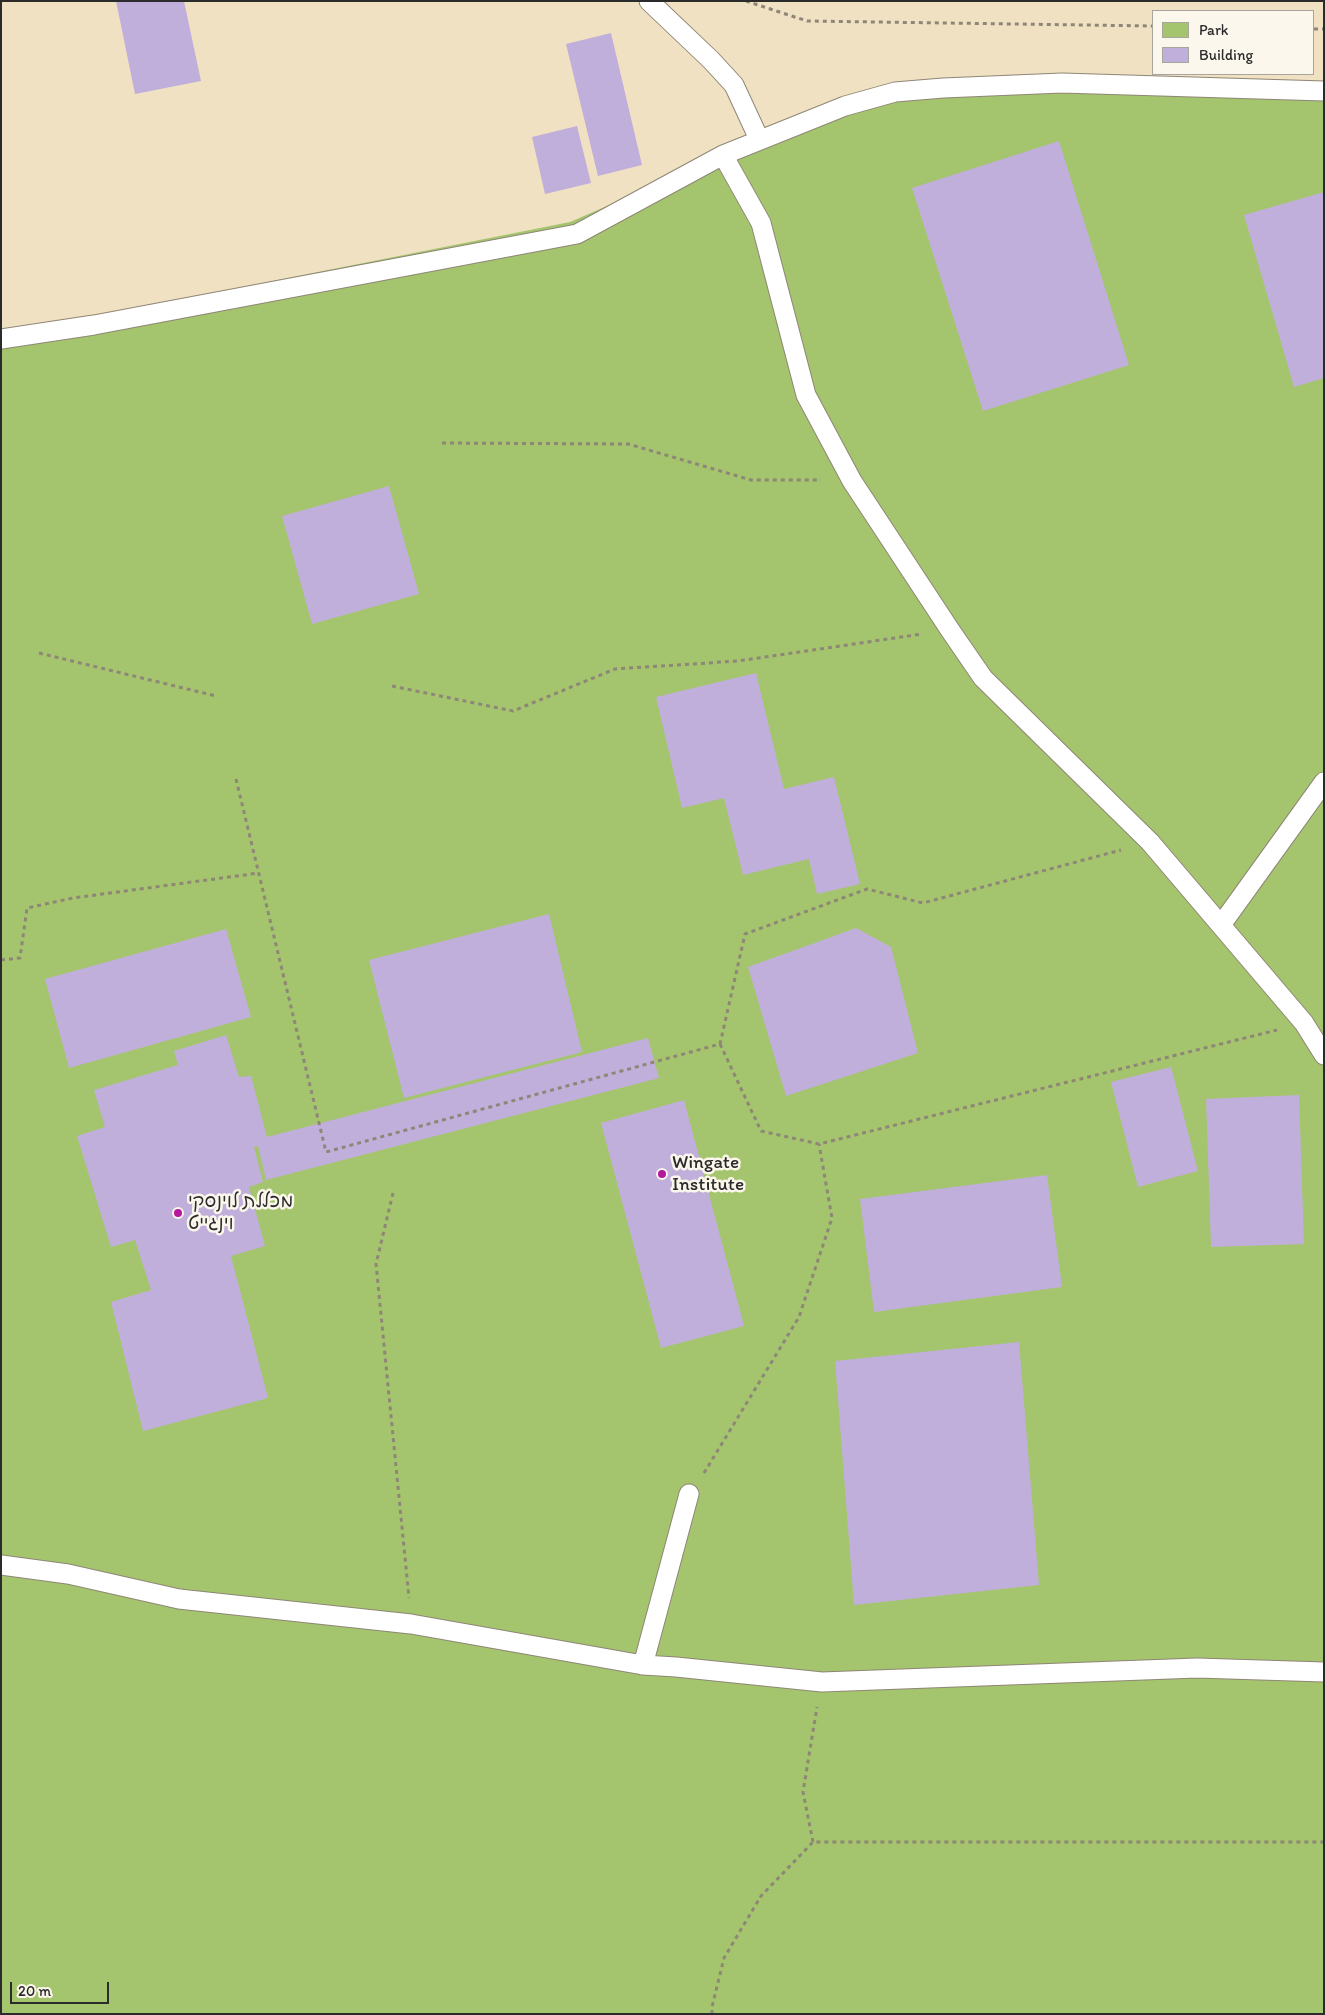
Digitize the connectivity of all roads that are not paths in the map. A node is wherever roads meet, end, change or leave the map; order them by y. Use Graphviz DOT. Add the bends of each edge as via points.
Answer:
graph roads {
  1 [pos="649,1"];
  2 [pos="1324,91"];
  3 [pos="759,139"];
  4 [pos="723,154"];
  5 [pos="1,339"];
  6 [pos="1324,782"];
  7 [pos="1221,925"];
  8 [pos="1324,1055"];
  9 [pos="689,1494"];
  10 [pos="1,1565"];
  11 [pos="643,1665"];
  12 [pos="1324,1672"];
  1 -- 3 [label="lane" via="734,85"];
  2 -- 3 [label="lane" via="1062,83 933,88 894,92 845,106"];
  3 -- 4 [label="lane"];
  4 -- 5 [label="lane" via="577,234 114,322"];
  4 -- 7 [label="lane" via="762,224 806,395 852,481 983,678 1150,842"];
  6 -- 7 [label="lane"];
  7 -- 8 [label="lane" via="1304,1023"];
  9 -- 11 [label="lane"];
  10 -- 11 [label="lane" via="68,1574 179,1598 411,1624"];
  11 -- 12 [label="lane" via="822,1682 1197,1668"];
}
